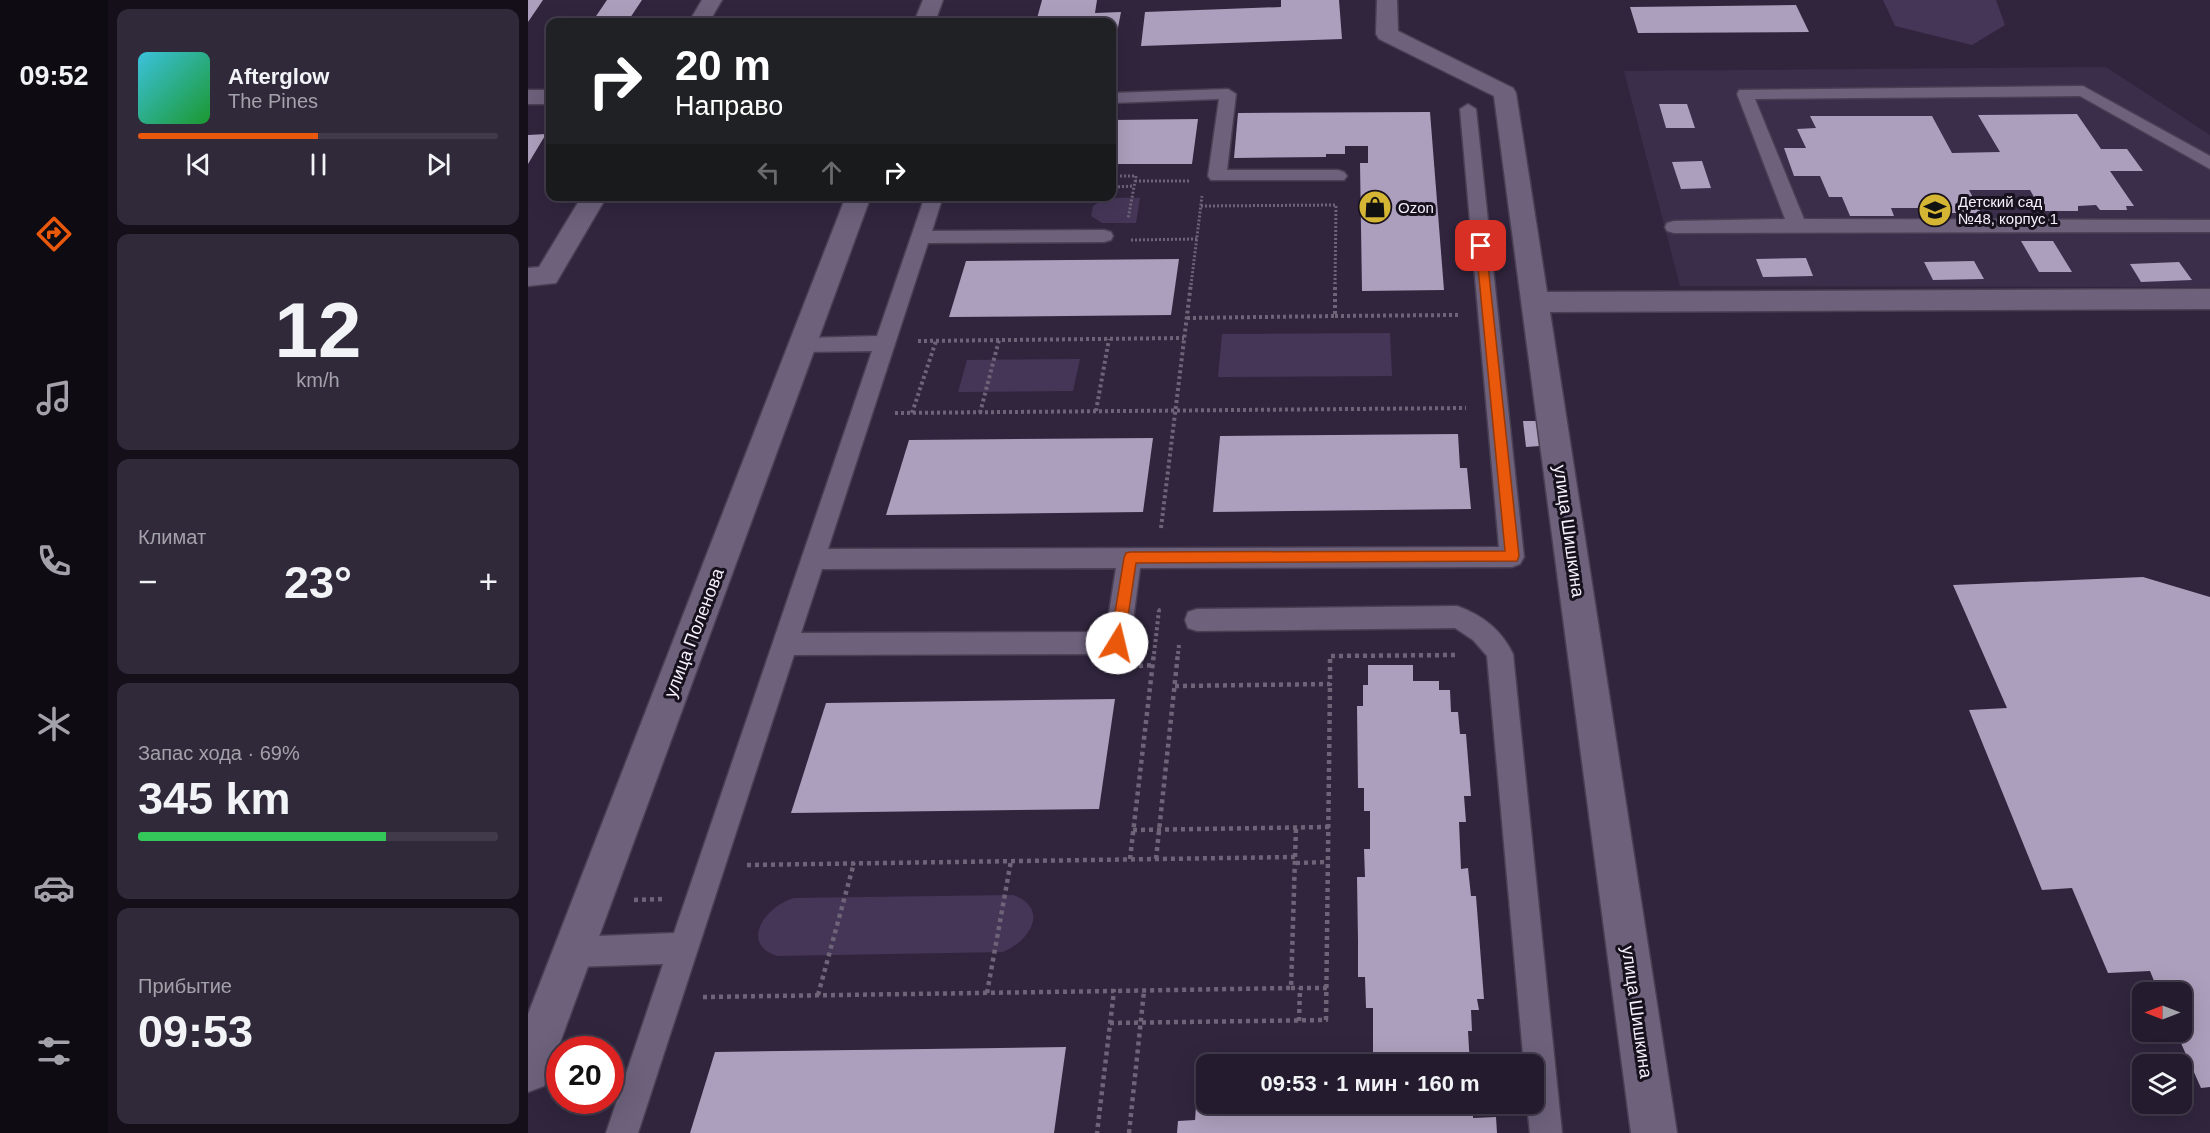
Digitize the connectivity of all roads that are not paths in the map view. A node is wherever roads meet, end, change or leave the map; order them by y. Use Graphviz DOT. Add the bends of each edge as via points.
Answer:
graph roads {
  1 [pos="712,0"];
  2 [pos="933,0"];
  3 [pos="1387,0"];
  4 [pos="701,18"];
  5 [pos="926,18"];
  6 [pos="528,97"];
  7 [pos="546,97"];
  8 [pos="1116,98"];
  9 [pos="1468,109"];
  10 [pos="2210,163"];
  11 [pos="1338,176"];
  12 [pos="591,201"];
  13 [pos="857,201"];
  14 [pos="932,201"];
  15 [pos="1797,225"];
  16 [pos="2210,226"];
  17 [pos="1674,227"];
  18 [pos="1104,236"];
  19 [pos="920,237"];
  20 [pos="537,276"];
  21 [pos="2210,299"];
  22 [pos="1536,302"];
  23 [pos="885,342"];
  24 [pos="803,345"];
  25 [pos="813,558"];
  26 [pos="1130,558"];
  27 [pos="1197,620"];
  28 [pos="784,644"];
  29 [pos="683,948"];
  30 [pos="573,952"];
  31 [pos="528,1070"];
  32 [pos="622,1133"];
  33 [pos="1546,1133"];
  34 [pos="1654,1133"];
  1 -- 4 [label="street"];
  2 -- 5 [label="street"];
  3 -- 22 [label="street, улица Шишкина" via="1387,34 1505,93"];
  6 -- 7 [label="street"];
  8 -- 11 [label="lane" via="1228,94 1216,176"];
  9 -- 26 [label="lane" via="1512,556"];
  10 -- 15 [label="lane" via="2083,91 1745,94"];
  12 -- 20 [label="street"];
  13 -- 24 [label="street, улица Поленова"];
  14 -- 19 [label="lane"];
  15 -- 16 [label="lane"];
  15 -- 17 [label="lane"];
  18 -- 19 [label="lane"];
  19 -- 23 [label="lane"];
  21 -- 22 [label="street"];
  22 -- 34 [label="street, улица Шишкина"];
  23 -- 24 [label="lane"];
  23 -- 25 [label="lane"];
  24 -- 30 [label="street, улица Поленова"];
  25 -- 26 [label="lane"];
  25 -- 28 [label="lane"];
  26 -- 28 [label="lane" via="1117,643"];
  27 -- 33 [label="lane" via="1457,617 1492,641 1500,654"];
  28 -- 29 [label="lane"];
  29 -- 30 [label="lane"];
  29 -- 32 [label="lane"];
  30 -- 31 [label="street, улица Поленова"];
}
